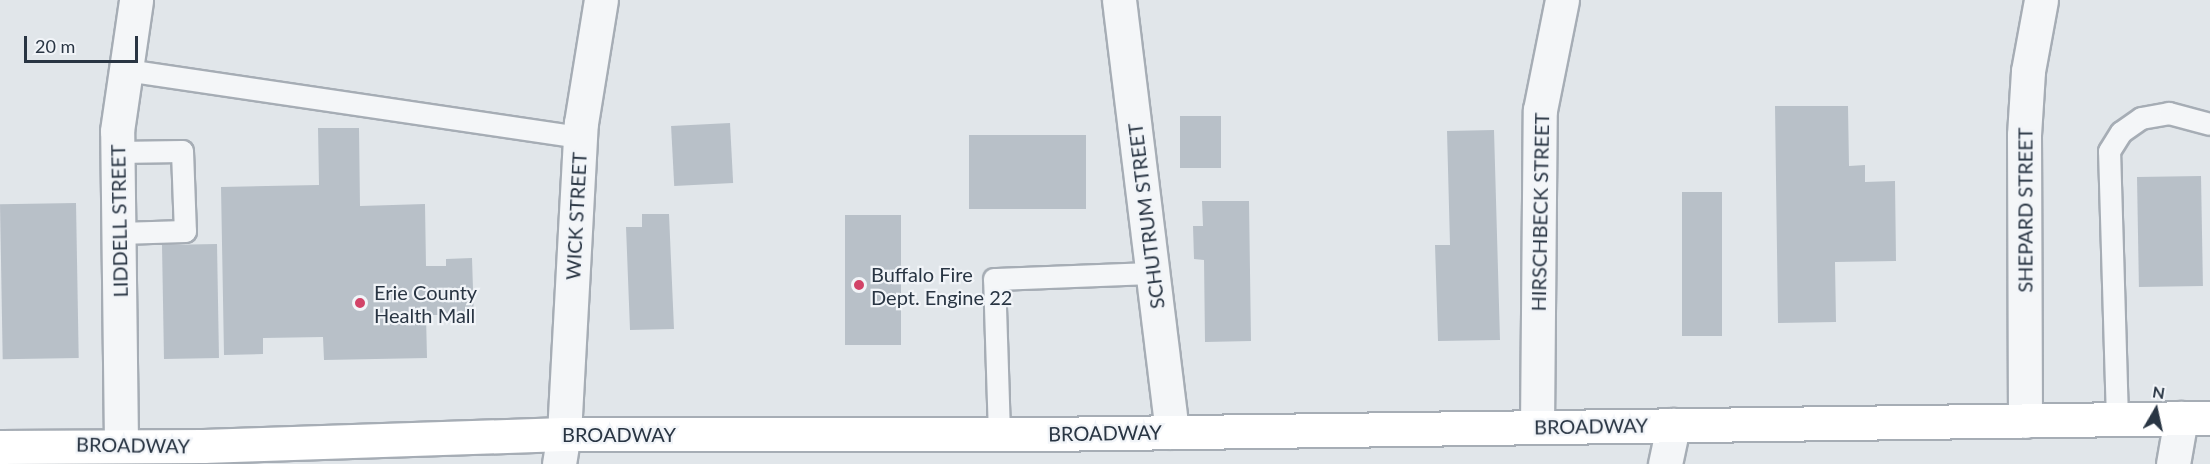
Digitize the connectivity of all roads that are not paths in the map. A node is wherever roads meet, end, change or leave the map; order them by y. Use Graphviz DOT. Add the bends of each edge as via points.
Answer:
graph roads {
  1 [pos="136,0"];
  2 [pos="601,0"];
  3 [pos="1119,0"];
  4 [pos="1562,0"];
  5 [pos="2041,0"];
  6 [pos="126,70"];
  7 [pos="2210,124"];
  8 [pos="580,137"];
  9 [pos="117,152"];
  10 [pos="119,233"];
  11 [pos="1153,273"];
  12 [pos="2196,418"];
  13 [pos="2117,419"];
  14 [pos="2025,421"];
  15 [pos="1673,425"];
  16 [pos="1537,427"];
  17 [pos="1172,432"];
  18 [pos="999,434"];
  19 [pos="121,443"];
  20 [pos="0,447"];
  21 [pos="561,449"];
  22 [pos="46,455"];
  23 [pos="1665,464"];
  24 [pos="2173,464"];
  1 -- 6 [label="street, LIDDELL STREET"];
  2 -- 8 [label="street, WICK STREET"];
  3 -- 11 [label="street, SCHUTRUM STREET"];
  4 -- 16 [label="street, HIRSCHBECK STREET" via="1540,110"];
  5 -- 14 [label="street, SHEPARD STREET" via="2028,71 2024,135"];
  6 -- 8 [label="lane"];
  6 -- 9 [label="street, LIDDELL STREET"];
  7 -- 13 [label="lane" via="2169,113 2141,118 2121,132 2109,151"];
  8 -- 21 [label="street, WICK STREET"];
  9 -- 10 [label="street, LIDDELL STREET"];
  9 -- 10 [label="lane" via="182,151 184,231"];
  10 -- 19 [label="street, LIDDELL STREET"];
  11 -- 17 [label="street, SCHUTRUM STREET"];
  11 -- 18 [label="lane" via="994,279"];
  12 -- 13 [label="main road, BROADWAY"];
  12 -- 24 [label="street"];
  13 -- 14 [label="main road, BROADWAY"];
  14 -- 15 [label="main road, BROADWAY"];
  15 -- 16 [label="main road, BROADWAY"];
  15 -- 23 [label="street"];
  16 -- 17 [label="main road, BROADWAY"];
  17 -- 18 [label="main road, BROADWAY"];
  18 -- 21 [label="main road, BROADWAY"];
  19 -- 21 [label="main road, BROADWAY"];
  19 -- 22 [label="main road, BROADWAY"];
  20 -- 22 [label="main road, BROADWAY"];
}
